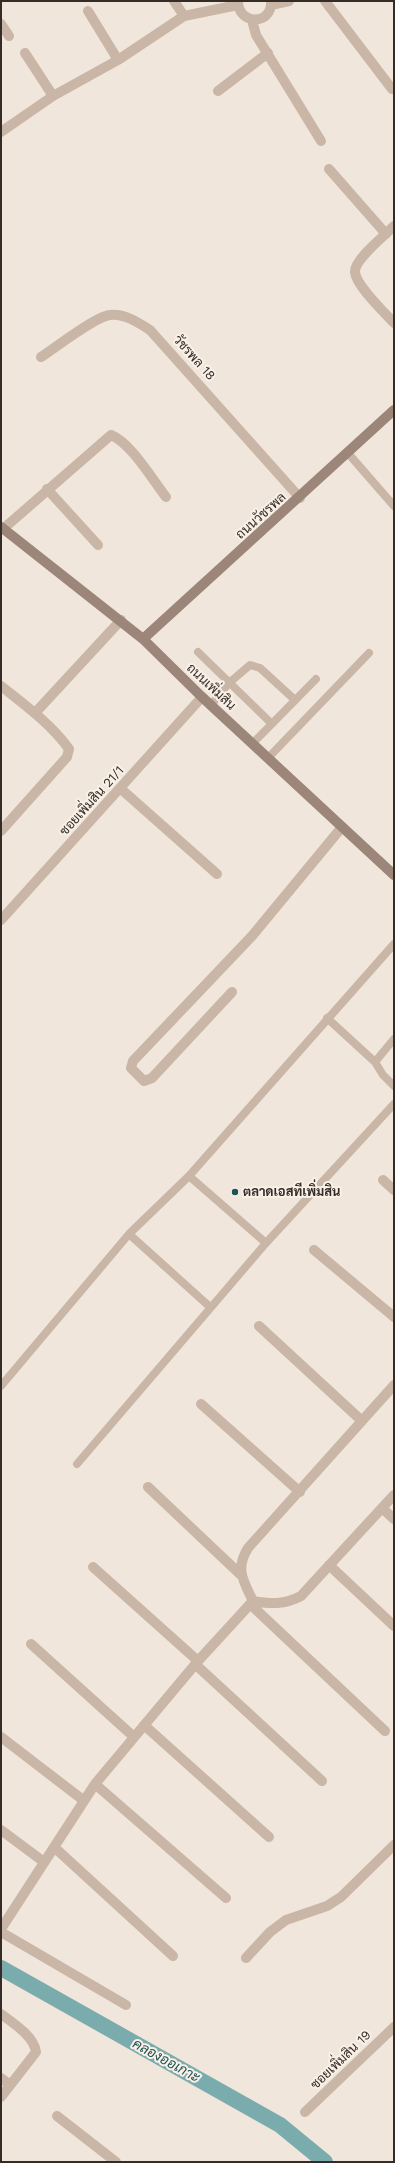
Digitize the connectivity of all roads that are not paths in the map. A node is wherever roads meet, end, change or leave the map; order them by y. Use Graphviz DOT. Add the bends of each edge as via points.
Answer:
graph roads {
  1 [pos="174,1"];
  2 [pos="289,1"];
  3 [pos="325,1"];
  4 [pos="238,3"];
  5 [pos="271,3"];
  6 [pos="88,11"];
  7 [pos="184,16"];
  8 [pos="252,20"];
  9 [pos="1,24"];
  10 [pos="9,36"];
  11 [pos="268,53"];
  12 [pos="25,54"];
  13 [pos="118,60"];
  14 [pos="392,89"];
  15 [pos="218,91"];
  16 [pos="53,96"];
  17 [pos="1,132"];
  18 [pos="321,140"];
  19 [pos="328,169"];
  20 [pos="394,226"];
  21 [pos="386,234"];
  22 [pos="394,323"];
  23 [pos="41,357"];
  24 [pos="394,410"];
  25 [pos="347,452"];
  26 [pos="47,489"];
  27 [pos="166,497"];
  28 [pos="300,498"];
  29 [pos="394,506"];
  30 [pos="2,528"];
  31 [pos="98,545"];
  32 [pos="121,620"];
  33 [pos="143,639"];
  34 [pos="198,652"];
  35 [pos="369,653"];
  36 [pos="316,679"];
  37 [pos="229,683"];
  38 [pos="1,686"];
  39 [pos="202,697"];
  40 [pos="295,700"];
  41 [pos="211,705"];
  42 [pos="35,713"];
  43 [pos="272,724"];
  44 [pos="252,744"];
  45 [pos="268,758"];
  46 [pos="121,788"];
  47 [pos="342,827"];
  48 [pos="1,831"];
  49 [pos="217,874"];
  50 [pos="394,876"];
  51 [pos="1,920"];
  52 [pos="394,944"];
  53 [pos="232,992"];
  54 [pos="327,1018"];
  55 [pos="394,1039"];
  56 [pos="376,1062"];
  57 [pos="394,1086"];
  58 [pos="394,1104"];
  59 [pos="189,1176"];
  60 [pos="383,1180"];
  61 [pos="394,1190"];
  62 [pos="129,1234"];
  63 [pos="266,1243"];
  64 [pos="314,1250"];
  65 [pos="210,1307"];
  66 [pos="394,1316"];
  67 [pos="259,1326"];
  68 [pos="394,1385"];
  69 [pos="1,1386"];
  70 [pos="201,1404"];
  71 [pos="362,1421"];
  72 [pos="77,1464"];
  73 [pos="148,1487"];
  74 [pos="300,1492"];
  75 [pos="394,1495"];
  76 [pos="382,1508"];
  77 [pos="394,1519"];
  78 [pos="329,1565"];
  79 [pos="93,1568"];
  80 [pos="241,1575"];
  81 [pos="251,1603"];
  82 [pos="394,1626"];
  83 [pos="31,1644"];
  84 [pos="197,1663"];
  85 [pos="144,1725"];
  86 [pos="385,1731"];
  87 [pos="134,1736"];
  88 [pos="1,1737"];
  89 [pos="322,1780"];
  90 [pos="95,1784"];
  91 [pos="83,1800"];
  92 [pos="1,1830"];
  93 [pos="269,1837"];
  94 [pos="394,1845"];
  95 [pos="54,1847"];
  96 [pos="44,1862"];
  97 [pos="226,1898"];
  98 [pos="1,1929"];
  99 [pos="1,1932"];
  100 [pos="172,1956"];
  101 [pos="246,1958"];
  102 [pos="126,2005"];
  103 [pos="1,2014"];
  104 [pos="394,2027"];
  105 [pos="1,2078"];
  106 [pos="10,2085"];
  107 [pos="1,2097"];
  108 [pos="305,2112"];
  109 [pos="58,2116"];
  110 [pos="116,2162"];
  1 -- 7 [label="street"];
  2 -- 5 [label="street"];
  3 -- 14 [label="street"];
  4 -- 7 [label="street"];
  4 -- 8 [label="street" via="242,15"];
  5 -- 8 [label="street" via="267,15"];
  6 -- 13 [label="street"];
  7 -- 13 [label="street"];
  8 -- 11 [label="street" via="256,35"];
  9 -- 10 [label="street"];
  11 -- 15 [label="street"];
  11 -- 18 [label="street"];
  12 -- 16 [label="street"];
  13 -- 16 [label="street"];
  16 -- 17 [label="street"];
  19 -- 21 [label="street"];
  20 -- 21 [label="street"];
  21 -- 22 [label="street" via="358,262 355,272 359,283"];
  23 -- 28 [label="street, วัชรพล 18" via="98,319 110,314 140,323 150,330"];
  24 -- 25 [label="street, ถนนวัชรพล"];
  25 -- 28 [label="street, ถนนวัชรพล"];
  25 -- 29 [label="lane"];
  26 -- 27 [label="street" via="111,435 119,438 130,450"];
  26 -- 30 [label="street"];
  26 -- 31 [label="street"];
  28 -- 33 [label="street, ถนนวัชรพล"];
  30 -- 32 [label="street, ถนนเพิ่มสิน"];
  32 -- 33 [label="street, ถนนเพิ่มสิน"];
  32 -- 42 [label="street"];
  33 -- 39 [label="street, ถนนเพิ่มสิน"];
  34 -- 37 [label="lane"];
  35 -- 45 [label="lane"];
  36 -- 40 [label="lane"];
  37 -- 40 [label="lane" via="246,667 255,665"];
  37 -- 41 [label="lane"];
  37 -- 43 [label="lane"];
  38 -- 42 [label="street"];
  39 -- 41 [label="street, ถนนเพิ่มสิน"];
  39 -- 46 [label="street, ซอยเพิ่มสิน 21/1"];
  40 -- 43 [label="lane"];
  41 -- 44 [label="street, ถนนเพิ่มสิน"];
  42 -- 48 [label="street" via="62,740 69,750 67,757"];
  43 -- 44 [label="lane"];
  44 -- 45 [label="street, ถนนเพิ่มสิน"];
  45 -- 47 [label="street, ถนนเพิ่มสิน"];
  46 -- 49 [label="street"];
  46 -- 51 [label="street, ซอยเพิ่มสิน 21/1"];
  47 -- 50 [label="street, ถนนเพิ่มสิน"];
  47 -- 53 [label="street" via="252,936 133,1061 131,1068 144,1081 152,1078"];
  52 -- 54 [label="lane"];
  54 -- 56 [label="lane"];
  54 -- 59 [label="lane"];
  55 -- 56 [label="lane"];
  56 -- 57 [label="lane" via="383,1075"];
  58 -- 63 [label="lane"];
  59 -- 62 [label="lane"];
  59 -- 63 [label="lane"];
  60 -- 61 [label="street"];
  62 -- 65 [label="lane"];
  62 -- 69 [label="lane"];
  63 -- 65 [label="lane"];
  64 -- 66 [label="street"];
  65 -- 72 [label="lane"];
  67 -- 71 [label="street"];
  68 -- 71 [label="street"];
  70 -- 74 [label="street"];
  71 -- 74 [label="street"];
  73 -- 80 [label="street"];
  74 -- 80 [label="street" via="248,1548 242,1558"];
  75 -- 76 [label="street"];
  76 -- 77 [label="street"];
  76 -- 78 [label="street"];
  78 -- 81 [label="street" via="300,1596 290,1602"];
  78 -- 82 [label="street"];
  79 -- 84 [label="street"];
  80 -- 81 [label="street"];
  81 -- 84 [label="street"];
  81 -- 86 [label="street"];
  83 -- 87 [label="street"];
  84 -- 85 [label="street"];
  84 -- 89 [label="street"];
  85 -- 87 [label="street"];
  85 -- 93 [label="street"];
  87 -- 90 [label="street"];
  88 -- 91 [label="street"];
  90 -- 91 [label="street"];
  90 -- 97 [label="street"];
  91 -- 95 [label="street"];
  92 -- 96 [label="street"];
  94 -- 101 [label="street" via="341,1897 327,1906 286,1920 270,1932"];
  95 -- 96 [label="street"];
  95 -- 100 [label="street"];
  96 -- 98 [label="street"];
  99 -- 102 [label="street"];
  103 -- 106 [label="street" via="16,2024 35,2046 36,2052"];
  104 -- 108 [label="street, ซอยเพิ่มสิน 19"];
  105 -- 106 [label="street"];
  106 -- 107 [label="street"];
  109 -- 110 [label="street"];
}
